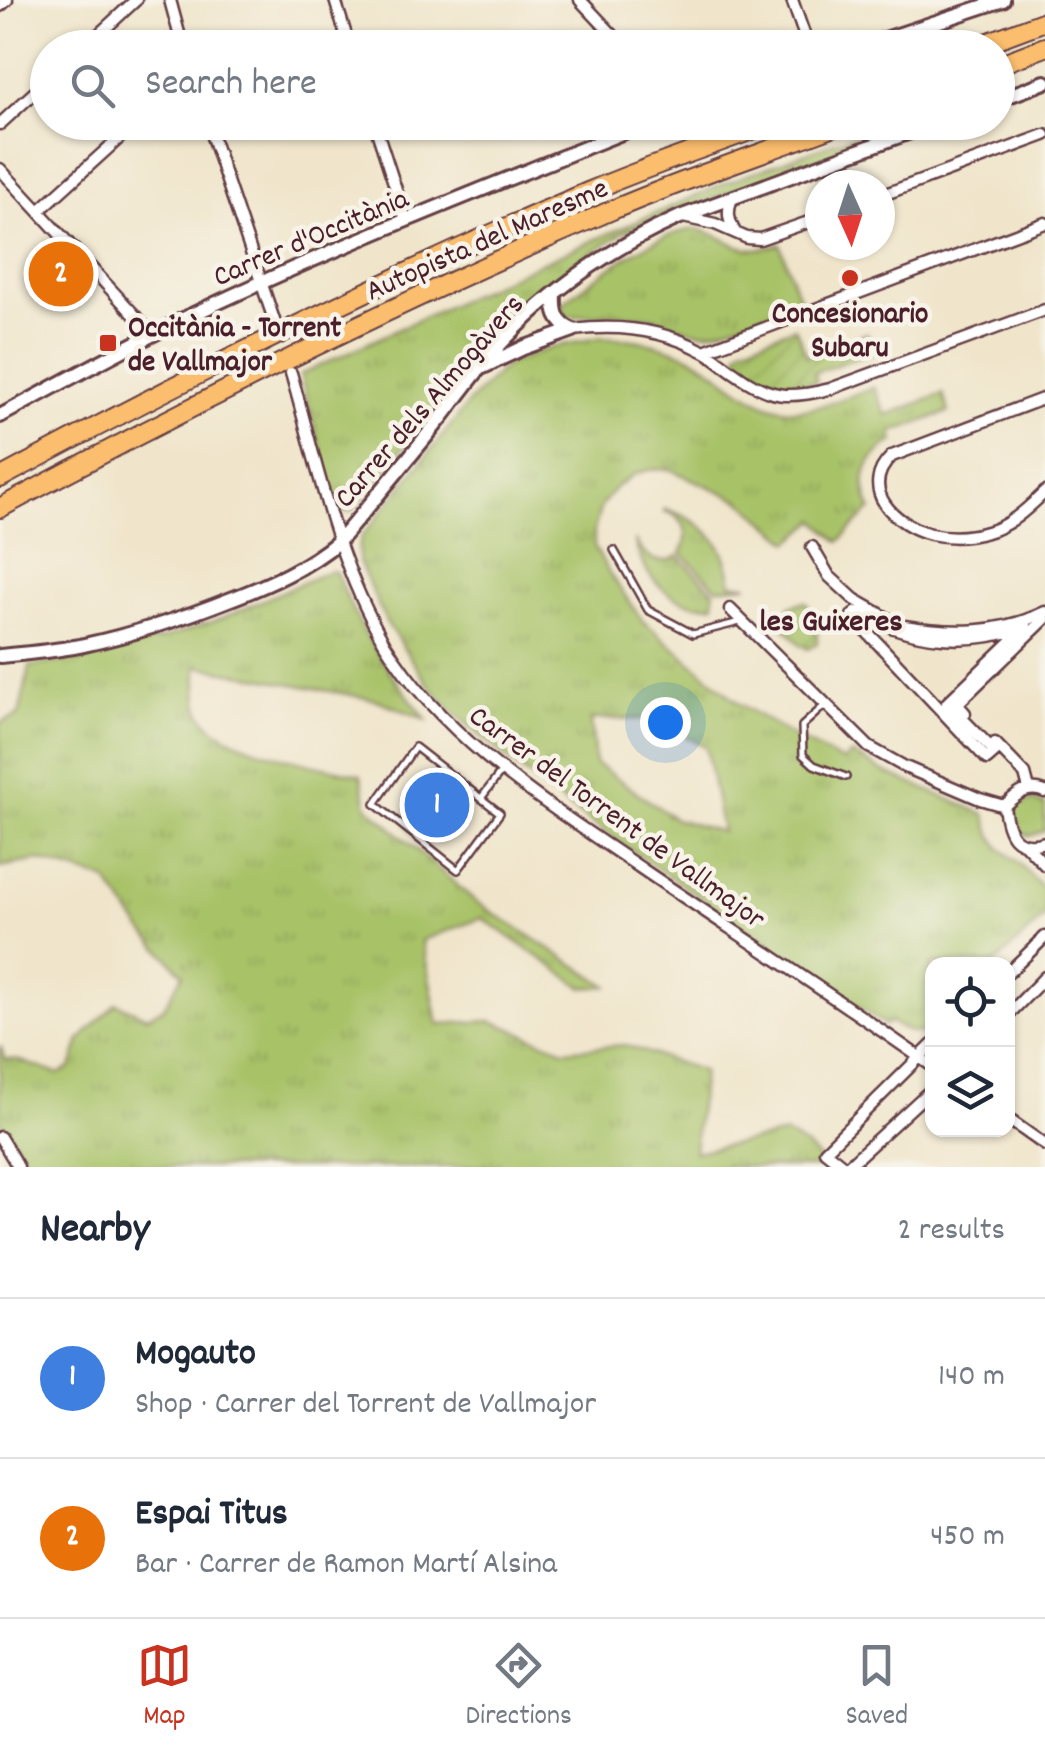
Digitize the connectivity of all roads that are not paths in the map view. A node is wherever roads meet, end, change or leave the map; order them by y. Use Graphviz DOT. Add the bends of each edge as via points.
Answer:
graph roads {
  1 [pos="6,0"];
  2 [pos="136,0"];
  3 [pos="170,0"];
  4 [pos="335,0"];
  5 [pos="580,0"];
  6 [pos="792,0"];
  7 [pos="1002,0"];
  8 [pos="0,6"];
  9 [pos="1045,20"];
  10 [pos="104,30"];
  11 [pos="179,30"];
  12 [pos="344,30"];
  13 [pos="608,30"];
  14 [pos="803,30"];
  15 [pos="912,30"];
  16 [pos="1015,32"];
  17 [pos="1045,47"];
  18 [pos="1015,58"];
  19 [pos="1045,82"];
  20 [pos="1015,93"];
  21 [pos="30,96"];
  22 [pos="0,124"];
  23 [pos="1045,135"];
  24 [pos="118,140"];
  25 [pos="213,140"];
  26 [pos="380,140"];
  27 [pos="604,140"];
  28 [pos="725,140"];
  29 [pos="798,140"];
  30 [pos="888,140"];
  31 [pos="0,169"];
  32 [pos="895,190"];
  33 [pos="732,198"];
  34 [pos="39,211"];
  35 [pos="680,217"];
  36 [pos="406,220"];
  37 [pos="1045,222"];
  38 [pos="805,223"];
  39 [pos="735,233"];
  40 [pos="260,283"];
  41 [pos="555,294"];
  42 [pos="1045,310"];
  43 [pos="274,320"];
  44 [pos="573,330"];
  45 [pos="152,334"];
  46 [pos="704,351"];
  47 [pos="481,368"];
  48 [pos="291,373"];
  49 [pos="1045,398"];
  50 [pos="0,416"];
  51 [pos="0,478"];
  52 [pos="1045,492"];
  53 [pos="0,508"];
  54 [pos="339,542"];
  55 [pos="812,548"];
  56 [pos="614,550"];
  57 [pos="730,609"];
  58 [pos="1045,616"];
  59 [pos="743,622"];
  60 [pos="0,656"];
  61 [pos="826,705"];
  62 [pos="995,752"];
  63 [pos="503,769"];
  64 [pos="846,777"];
  65 [pos="1029,789"];
  66 [pos="1045,792"];
  67 [pos="482,796"];
  68 [pos="1004,806"];
  69 [pos="1045,842"];
  70 [pos="1026,844"];
  71 [pos="1045,865"];
  72 [pos="1045,937"];
  73 [pos="1015,966"];
  74 [pos="1045,977"];
  75 [pos="1015,1008"];
  76 [pos="930,1047"];
  77 [pos="920,1057"];
  78 [pos="925,1061"];
  79 [pos="925,1094"];
  80 [pos="1015,1124"];
  81 [pos="0,1137"];
  82 [pos="1045,1145"];
  83 [pos="18,1167"];
  84 [pos="846,1167"];
  1 -- 8 [label="street"];
  2 -- 10 [label="street"];
  3 -- 11 [label="street"];
  4 -- 12 [label="street"];
  5 -- 13 [label="street"];
  6 -- 14 [label="street"];
  7 -- 15 [label="street"];
  9 -- 16 [label="highway"];
  17 -- 18 [label="highway"];
  19 -- 20 [label="street"];
  21 -- 22 [label="street"];
  23 -- 32 [label="street"];
  24 -- 34 [label="street"];
  25 -- 40 [label="street"];
  26 -- 36 [label="street"];
  27 -- 36 [label="street, Carrer d'Occitània"];
  28 -- 51 [label="highway, Autopista del Maresme" via="590,191 388,281"];
  29 -- 53 [label="highway, Autopista del Maresme" via="613,210 402,304"];
  30 -- 33 [label="street, Carrer dels Almogàvers"];
  31 -- 34 [label="street"];
  33 -- 35 [label="street, Carrer dels Almogàvers"];
  33 -- 39 [label="street"];
  34 -- 45 [label="street"];
  35 -- 39 [label="street"];
  35 -- 41 [label="street, Carrer dels Almogàvers" via="600,259"];
  36 -- 40 [label="street, Carrer d'Occitània"];
  37 -- 46 [label="street"];
  38 -- 39 [label="street" via="760,239"];
  40 -- 43 [label="street"];
  40 -- 45 [label="street, Carrer d'Occitània"];
  41 -- 44 [label="street" via="556,315"];
  41 -- 47 [label="street, Carrer dels Almogàvers"];
  42 -- 46 [label="street" via="804,395 760,390"];
  44 -- 46 [label="street" via="657,332"];
  44 -- 47 [label="street"];
  45 -- 50 [label="street, Carrer d'Occitània"];
  47 -- 54 [label="street, Carrer dels Almogàvers"];
  48 -- 54 [label="street, Carrer del Torrent de Vallmajor"];
  49 -- 52 [label="street" via="892,456 877,480 884,504 904,523 931,534 990,532"];
  54 -- 60 [label="street, Carrer dels Almogàvers" via="275,582 187,617 80,646"];
  54 -- 63 [label="street, Carrer del Torrent de Vallmajor" via="363,601 408,676 439,716"];
  55 -- 58 [label="street" via="854,598 903,626 970,632"];
  56 -- 59 [label="lane" via="648,610 693,634"];
  57 -- 59 [label="street"];
  58 -- 65 [label="street" via="957,704 1025,774"];
  59 -- 61 [label="street"];
  61 -- 64 [label="lane" via="802,726 803,755"];
  61 -- 68 [label="street" via="869,747"];
  62 -- 62 [label="street" via="988,759 852,616 857,612 935,638 978,639 1026,627 947,703"];
  63 -- 67 [label="lane"];
  63 -- 77 [label="street, Carrer del Torrent de Vallmajor"];
  65 -- 66 [label="street"];
  65 -- 68 [label="street"];
  67 -- 67 [label="lane" via="500,815 458,870 375,804 415,747"];
  68 -- 70 [label="street" via="1008,829"];
  69 -- 70 [label="street"];
  70 -- 71 [label="street"];
  72 -- 73 [label="street"];
  74 -- 75 [label="street"];
  76 -- 77 [label="street"];
  77 -- 78 [label="street, Carrer del Torrent de Vallmajor"];
  77 -- 84 [label="street" via="825,1151"];
  79 -- 84 [label="street"];
  80 -- 82 [label="street"];
  81 -- 83 [label="street"];
}
